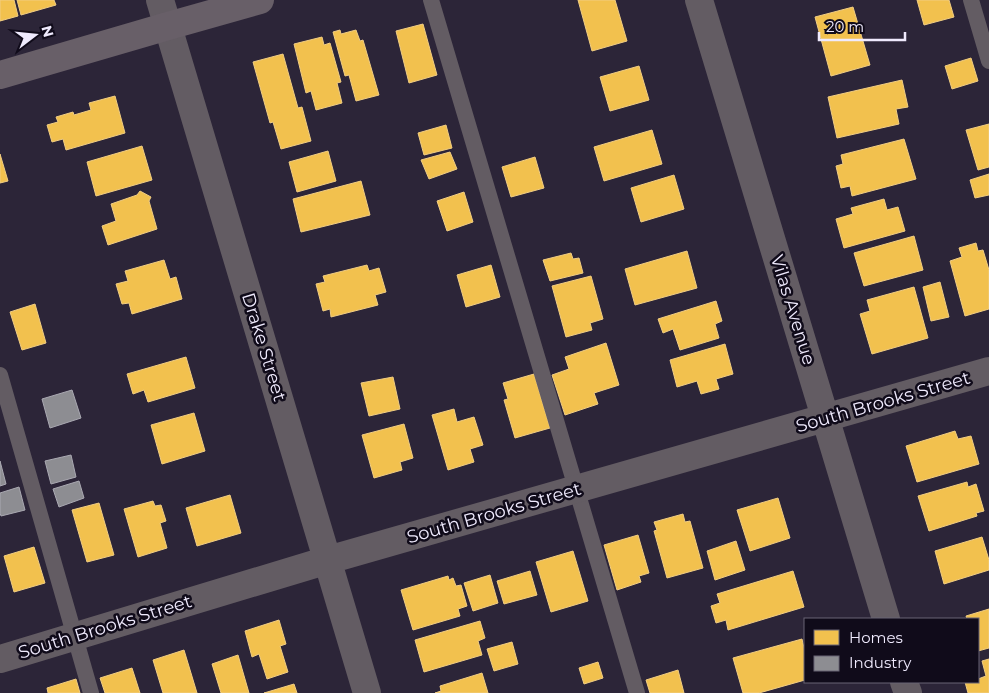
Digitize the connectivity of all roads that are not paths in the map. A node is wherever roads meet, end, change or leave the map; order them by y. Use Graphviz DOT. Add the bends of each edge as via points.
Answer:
graph roads {
  1 [pos="160,0"];
  2 [pos="260,0"];
  3 [pos="431,0"];
  4 [pos="699,0"];
  5 [pos="971,0"];
  6 [pos="168,26"];
  7 [pos="989,61"];
  8 [pos="0,75"];
  9 [pos="989,371"];
  10 [pos="0,374"];
  11 [pos="826,418"];
  12 [pos="576,490"];
  13 [pos="328,560"];
  14 [pos="886,618"];
  15 [pos="75,637"];
  16 [pos="0,658"];
  17 [pos="91,693"];
  18 [pos="367,693"];
  19 [pos="637,693"];
  1 -- 6 [label="street, Drake Street"];
  2 -- 6 [label="street"];
  3 -- 12 [label="lane"];
  4 -- 11 [label="street, Vilas Avenue"];
  5 -- 7 [label="lane"];
  6 -- 8 [label="street"];
  6 -- 13 [label="street, Drake Street"];
  9 -- 11 [label="street, South Brooks Street"];
  10 -- 15 [label="lane"];
  11 -- 12 [label="street, South Brooks Street"];
  11 -- 14 [label="street, Vilas Avenue"];
  12 -- 13 [label="street, South Brooks Street"];
  12 -- 19 [label="lane"];
  13 -- 15 [label="street, South Brooks Street"];
  13 -- 18 [label="street, Drake Street"];
  15 -- 16 [label="street, South Brooks Street"];
  15 -- 17 [label="lane"];
}
